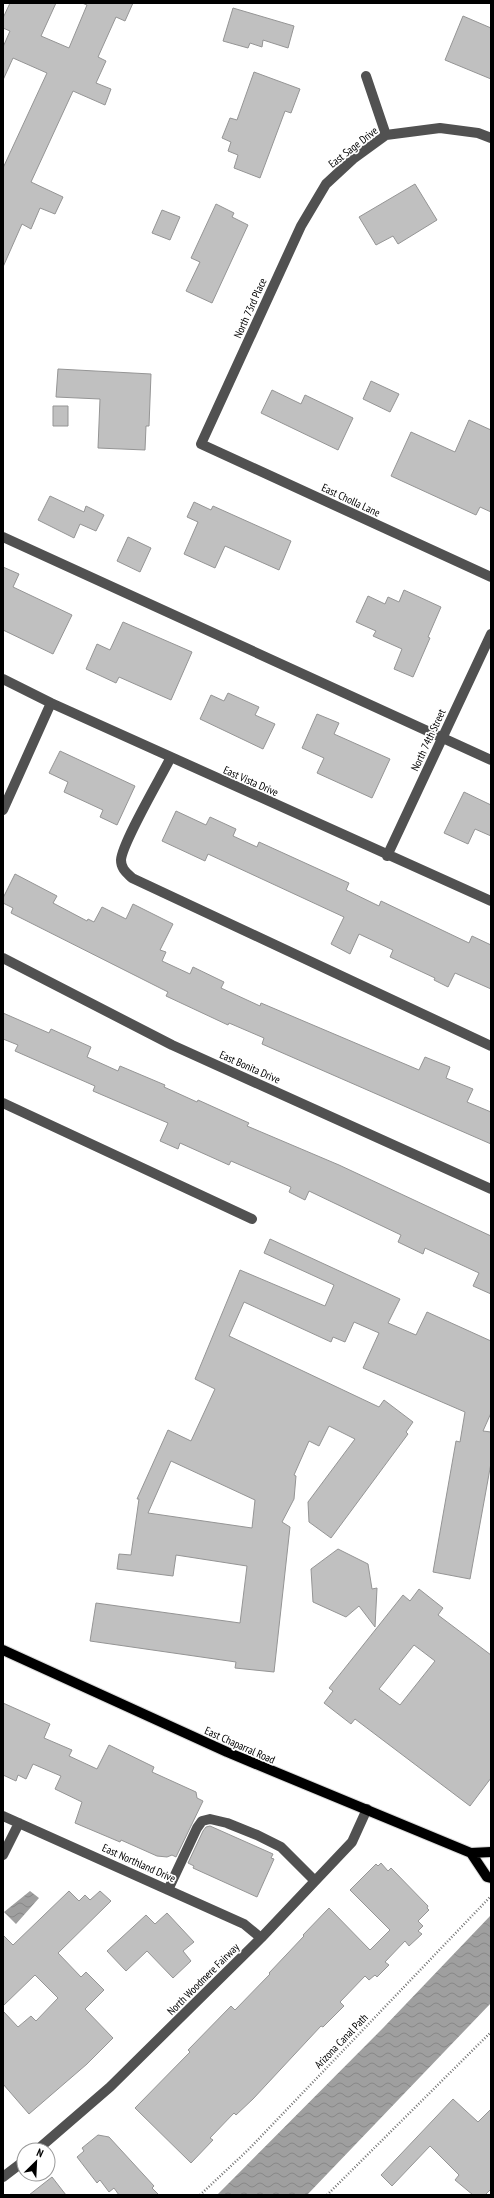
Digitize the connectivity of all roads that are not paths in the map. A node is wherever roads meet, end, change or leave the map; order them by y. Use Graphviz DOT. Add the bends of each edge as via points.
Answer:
graph roads {
  1 [pos="366,76"];
  2 [pos="386,135"];
  3 [pos="491,138"];
  4 [pos="326,184"];
  5 [pos="201,444"];
  6 [pos="3,537"];
  7 [pos="491,577"];
  8 [pos="491,634"];
  9 [pos="3,679"];
  10 [pos="51,703"];
  11 [pos="442,737"];
  12 [pos="170,757"];
  13 [pos="491,760"];
  14 [pos="3,810"];
  15 [pos="387,856"];
  16 [pos="491,901"];
  17 [pos="3,958"];
  18 [pos="491,1046"];
  19 [pos="3,1103"];
  20 [pos="491,1189"];
  21 [pos="252,1219"];
  22 [pos="3,1650"];
  23 [pos="366,1809"];
  24 [pos="3,1816"];
  25 [pos="19,1823"];
  26 [pos="491,1852"];
  27 [pos="471,1853"];
  28 [pos="3,1855"];
  29 [pos="491,1878"];
  30 [pos="315,1881"];
  31 [pos="168,1890"];
  32 [pos="261,1938"];
  33 [pos="46,2142"];
  34 [pos="16,2167"];
  35 [pos="3,2177"];
  1 -- 2 [label="street"];
  2 -- 3 [label="street, East Sage Drive" via="440,128 478,133"];
  2 -- 4 [label="street, East Sage Drive" via="353,159"];
  4 -- 5 [label="street, North 73rd Place" via="301,226"];
  5 -- 7 [label="street, East Cholla Lane"];
  6 -- 11 [label="street"];
  8 -- 11 [label="street, North 74th Street"];
  9 -- 10 [label="street, East Vista Drive"];
  10 -- 12 [label="street, East Vista Drive"];
  10 -- 14 [label="street"];
  11 -- 13 [label="street"];
  11 -- 15 [label="street, North 74th Street"];
  12 -- 15 [label="street, East Vista Drive"];
  12 -- 18 [label="street" via="126,844 121,860 123,868 132,878"];
  15 -- 16 [label="street, East Vista Drive"];
  17 -- 20 [label="street, East Bonita Drive" via="172,1045"];
  19 -- 21 [label="street"];
  22 -- 23 [label="main road, East Chaparral Road" via="227,1752"];
  23 -- 27 [label="main road, East Chaparral Road"];
  23 -- 30 [label="street, North Woodmere Fairway" via="352,1842"];
  24 -- 25 [label="street, East Northland Drive"];
  25 -- 28 [label="street"];
  25 -- 31 [label="street, East Northland Drive"];
  26 -- 27 [label="main road, East Chaparral Road"];
  27 -- 29 [label="main road" via="487,1877"];
  30 -- 31 [label="street" via="281,1847 227,1823 210,1819 202,1821 197,1828"];
  30 -- 32 [label="street, North Woodmere Fairway"];
  31 -- 32 [label="street, East Northland Drive" via="244,1924"];
  32 -- 33 [label="street, North Woodmere Fairway" via="110,2087"];
  34 -- 35 [label="street"];
}
